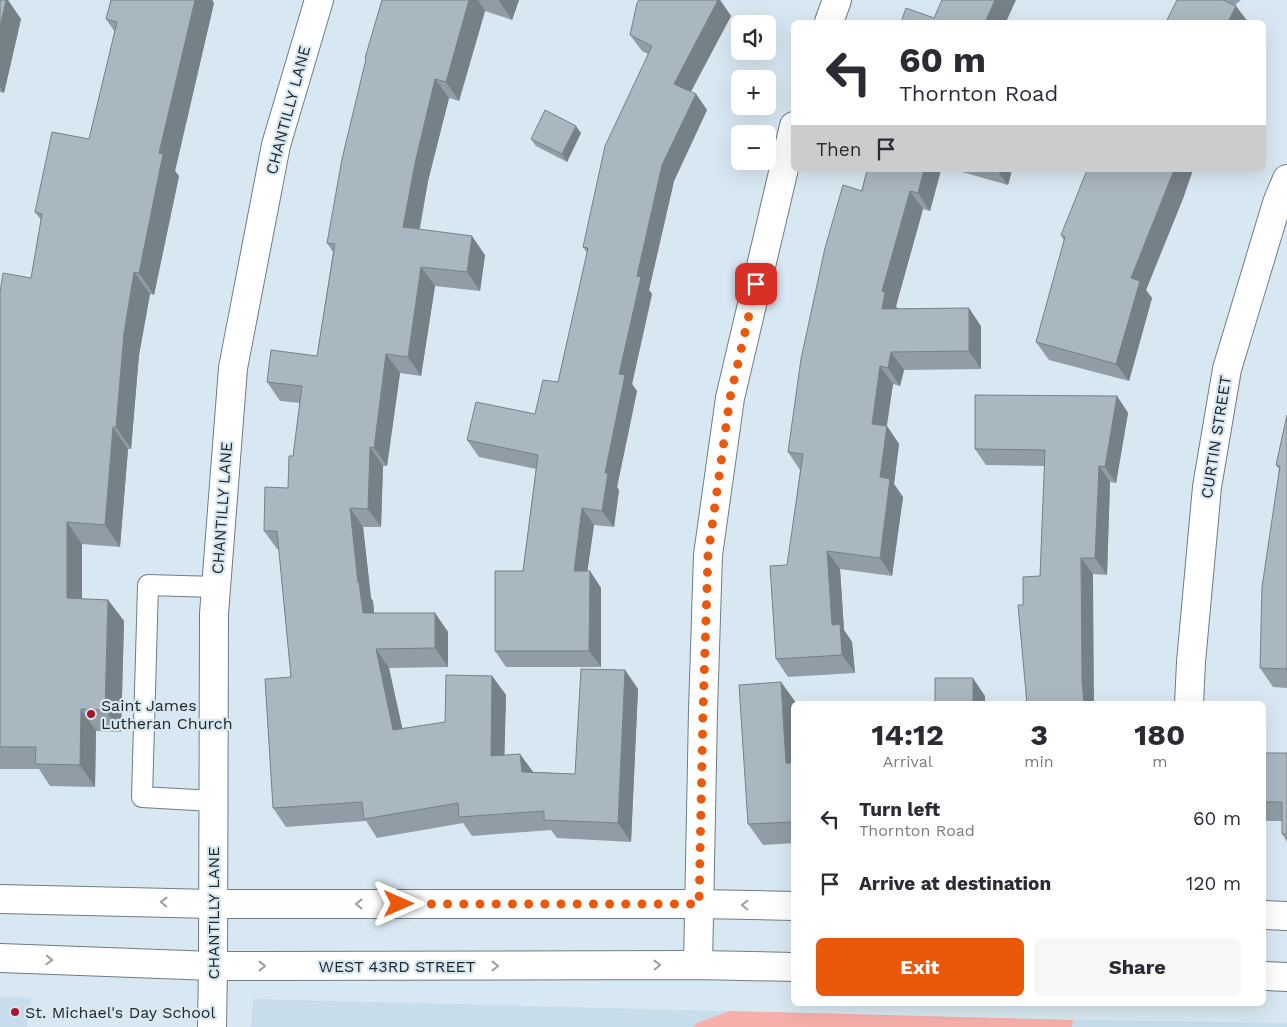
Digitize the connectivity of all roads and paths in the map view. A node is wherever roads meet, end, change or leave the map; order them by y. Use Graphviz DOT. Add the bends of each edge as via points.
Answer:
graph roads {
  1 [pos="319,0"];
  2 [pos="837,0"];
  3 [pos="830,20"];
  4 [pos="791,139"];
  5 [pos="1287,179"];
  6 [pos="216,587"];
  7 [pos="1189,701"];
  8 [pos="213,801"];
  9 [pos="0,899"];
  10 [pos="213,904"];
  11 [pos="699,904"];
  12 [pos="791,906"];
  13 [pos="1266,915"];
  14 [pos="1287,916"];
  15 [pos="0,958"];
  16 [pos="698,965"];
  17 [pos="213,966"];
  18 [pos="791,967"];
  19 [pos="1266,976"];
  20 [pos="1287,977"];
  21 [pos="212,1027"];
  1 -- 6 [label="street, CHANTILLY LANE" via="276,145 233,368"];
  2 -- 3 [label="street"];
  4 -- 11 [label="street" via="730,398 708,555"];
  5 -- 7 [label="street, CURTIN STREET" via="1226,369 1207,487"];
  6 -- 8 [label="street, CHANTILLY LANE"];
  6 -- 8 [label="lane" via="148,585 142,797"];
  8 -- 10 [label="street, CHANTILLY LANE"];
  10 -- 9 [label="street, one-way"];
  11 -- 10 [label="street, one-way"];
  10 -- 17 [label="street, CHANTILLY LANE"];
  12 -- 11 [label="street, one-way"];
  11 -- 16 [label="street"];
  13 -- 14 [label="street"];
  15 -- 17 [label="street, WEST 43RD STREET, one-way"];
  17 -- 16 [label="street, WEST 43RD STREET, one-way"];
  16 -- 18 [label="street, WEST 43RD STREET"];
  17 -- 21 [label="street, CHANTILLY LANE"];
  19 -- 20 [label="street"];
}
